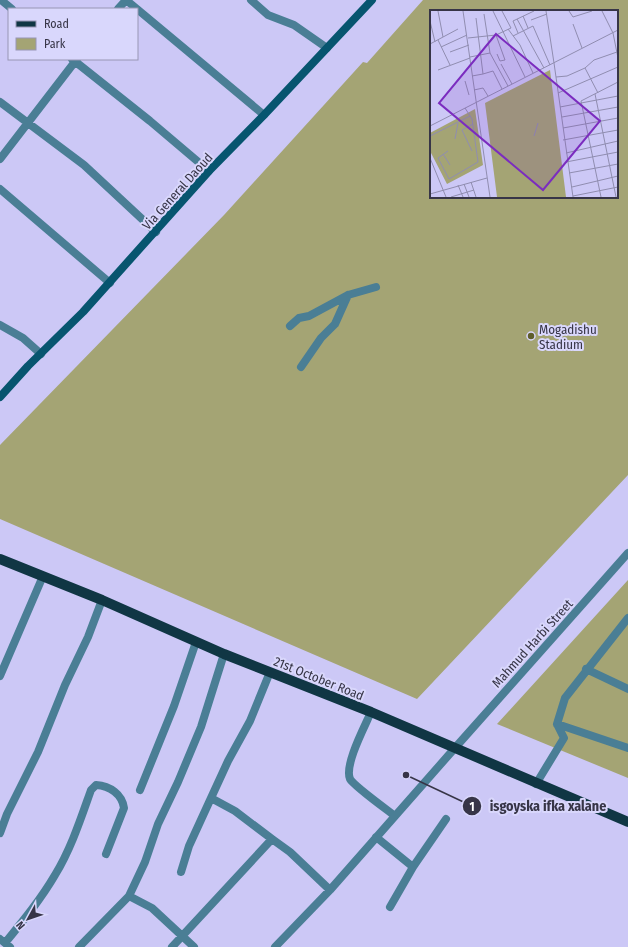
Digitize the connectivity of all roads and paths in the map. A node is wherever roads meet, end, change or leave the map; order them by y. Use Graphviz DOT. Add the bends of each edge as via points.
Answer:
graph roads {
  1 [pos="1,0"];
  2 [pos="126,0"];
  3 [pos="251,0"];
  4 [pos="371,0"];
  5 [pos="11,8"];
  6 [pos="119,8"];
  7 [pos="136,8"];
  8 [pos="138,10"];
  9 [pos="327,48"];
  10 [pos="75,60"];
  11 [pos="0,102"];
  12 [pos="264,116"];
  13 [pos="27,124"];
  14 [pos="0,159"];
  15 [pos="209,171"];
  16 [pos="0,189"];
  17 [pos="156,232"];
  18 [pos="110,282"];
  19 [pos="376,286"];
  20 [pos="348,295"];
  21 [pos="0,325"];
  22 [pos="290,326"];
  23 [pos="41,354"];
  24 [pos="301,367"];
  25 [pos="0,397"];
  26 [pos="628,553"];
  27 [pos="0,558"];
  28 [pos="43,576"];
  29 [pos="102,600"];
  30 [pos="628,618"];
  31 [pos="196,642"];
  32 [pos="224,654"];
  33 [pos="586,669"];
  34 [pos="270,672"];
  35 [pos="0,676"];
  36 [pos="628,689"];
  37 [pos="371,712"];
  38 [pos="557,724"];
  39 [pos="628,748"];
  40 [pos="454,749"];
  41 [pos="536,784"];
  42 [pos="140,790"];
  43 [pos="211,798"];
  44 [pos="395,816"];
  45 [pos="446,819"];
  46 [pos="628,822"];
  47 [pos="0,833"];
  48 [pos="376,837"];
  49 [pos="272,839"];
  50 [pos="106,854"];
  51 [pos="413,866"];
  52 [pos="181,872"];
  53 [pos="330,890"];
  54 [pos="129,896"];
  55 [pos="390,907"];
  56 [pos="182,936"];
  57 [pos="5,943"];
  58 [pos="79,947"];
  59 [pos="172,947"];
  60 [pos="194,947"];
  61 [pos="275,947"];
  1 -- 5 [label="street"];
  2 -- 6 [label="street"];
  2 -- 7 [label="street"];
  3 -- 9 [label="street" via="268,14 294,25"];
  4 -- 9 [label="main road, Via General Daoud"];
  8 -- 12 [label="street"];
  9 -- 12 [label="main road, Via General Daoud"];
  10 -- 13 [label="street"];
  10 -- 15 [label="street"];
  11 -- 13 [label="street"];
  12 -- 15 [label="main road, Via General Daoud"];
  13 -- 14 [label="street"];
  13 -- 17 [label="street" via="84,165"];
  15 -- 17 [label="main road, Via General Daoud"];
  16 -- 18 [label="street"];
  17 -- 18 [label="main road, Via General Daoud"];
  18 -- 23 [label="main road, Via General Daoud"];
  19 -- 20 [label="street"];
  20 -- 22 [label="street" via="308,316 299,318"];
  20 -- 24 [label="street" via="335,324 321,338"];
  21 -- 23 [label="street" via="23,338"];
  23 -- 25 [label="main road, Via General Daoud"];
  26 -- 40 [label="street, Mahmud Harbi Street"];
  27 -- 28 [label="main road, 21st October Road"];
  28 -- 29 [label="main road, 21st October Road"];
  28 -- 35 [label="street"];
  29 -- 31 [label="main road, 21st October Road"];
  29 -- 47 [label="street" via="38,752"];
  30 -- 33 [label="street"];
  31 -- 32 [label="main road, 21st October Road"];
  31 -- 42 [label="street" via="174,706"];
  32 -- 34 [label="main road, 21st October Road"];
  32 -- 54 [label="street" via="201,727"];
  33 -- 36 [label="street"];
  33 -- 38 [label="street" via="565,698"];
  34 -- 37 [label="main road, 21st October Road"];
  34 -- 43 [label="street" via="250,721"];
  37 -- 40 [label="main road, 21st October Road"];
  37 -- 44 [label="street" via="352,756 348,773 352,782"];
  38 -- 39 [label="street"];
  38 -- 41 [label="street" via="564,738"];
  40 -- 41 [label="main road, 21st October Road"];
  40 -- 44 [label="street, Mahmud Harbi Street"];
  41 -- 46 [label="main road, 21st October Road"];
  43 -- 49 [label="street" via="235,811"];
  43 -- 52 [label="street" via="189,846"];
  44 -- 48 [label="street, Mahmud Harbi Street"];
  45 -- 51 [label="street"];
  48 -- 51 [label="street"];
  48 -- 53 [label="street, Mahmud Harbi Street"];
  49 -- 53 [label="street" via="290,852"];
  49 -- 56 [label="street"];
  50 -- 57 [label="street" via="124,808 123,800 117,793 96,785 56,874 35,906"];
  51 -- 55 [label="street"];
  53 -- 61 [label="street, Mahmud Harbi Street"];
  54 -- 56 [label="street" via="152,908"];
  54 -- 58 [label="street"];
  56 -- 59 [label="street"];
  56 -- 60 [label="street"];
}
